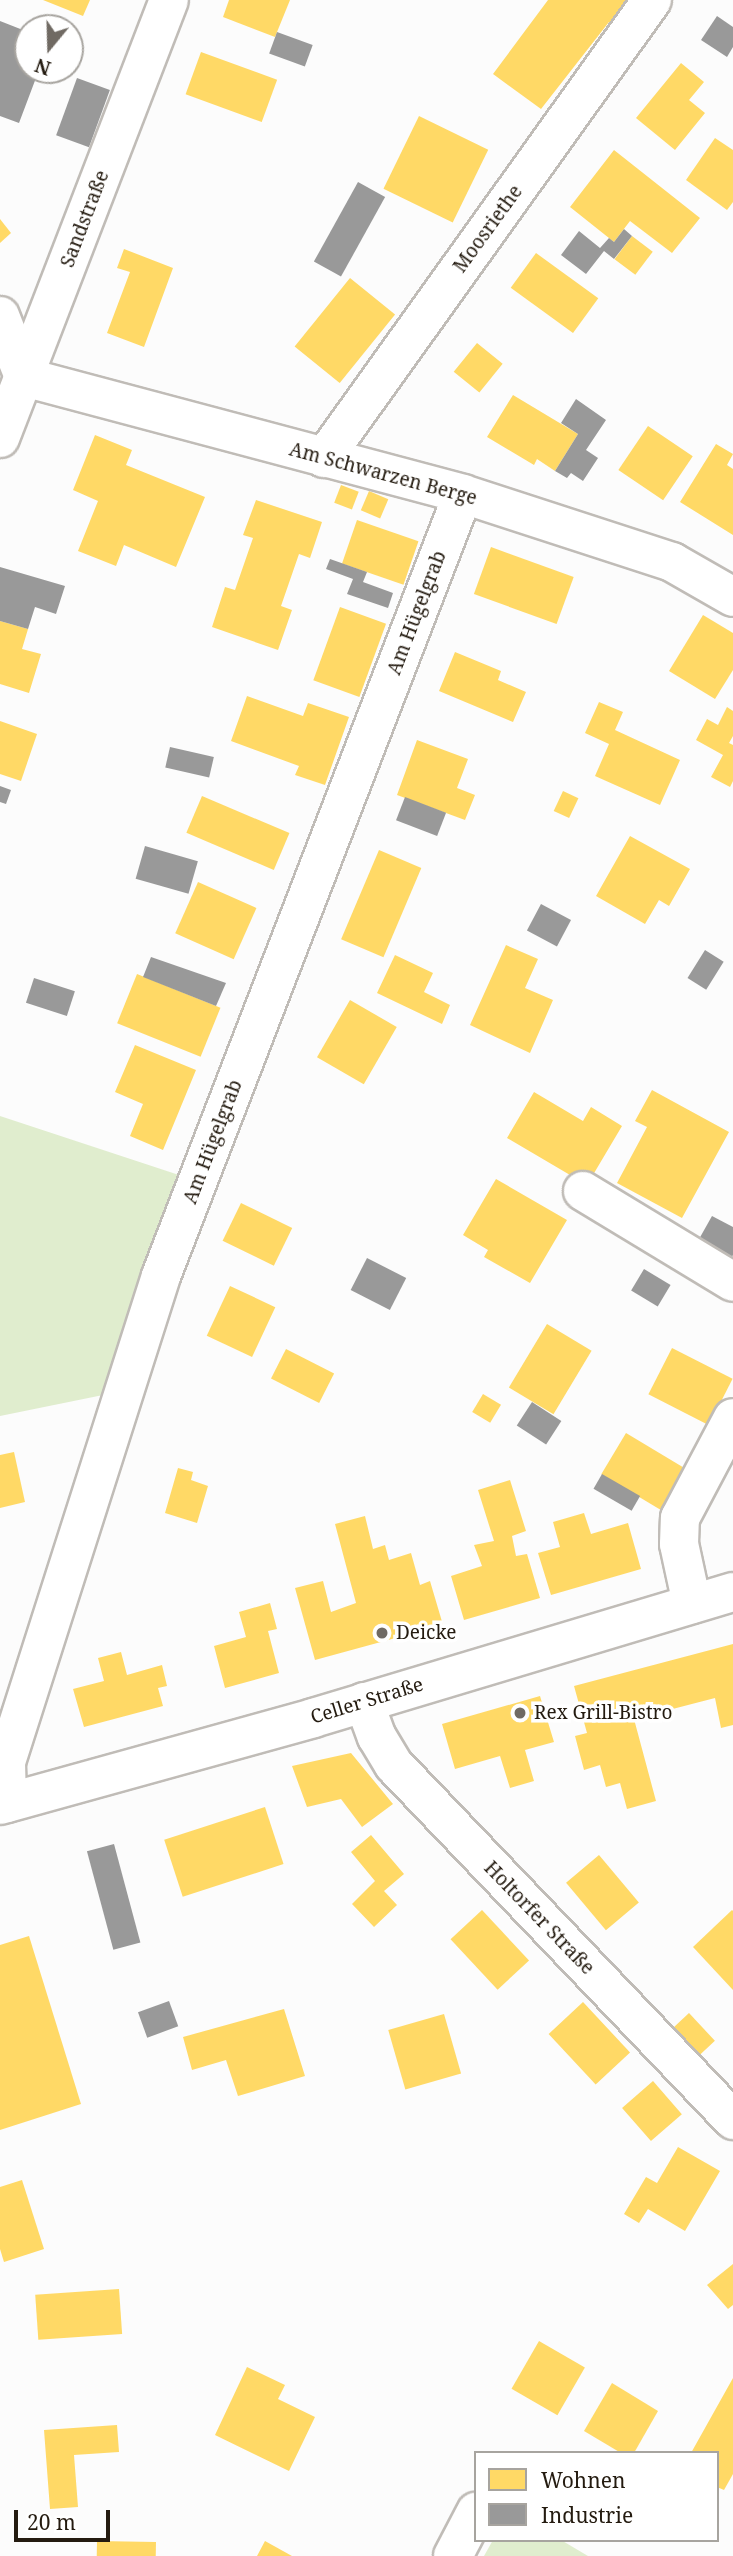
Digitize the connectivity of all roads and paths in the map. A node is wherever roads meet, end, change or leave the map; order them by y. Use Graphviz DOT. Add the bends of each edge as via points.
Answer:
graph roads {
  1 [pos="169,0"];
  2 [pos="652,0"];
  3 [pos="0,316"];
  4 [pos="24,377"];
  5 [pos="0,438"];
  6 [pos="324,458"];
  7 [pos="463,494"];
  8 [pos="733,597"];
  9 [pos="583,1191"];
  10 [pos="733,1282"];
  11 [pos="733,1418"];
  12 [pos="733,1592"];
  13 [pos="692,1604"];
  14 [pos="364,1702"];
  15 [pos="3,1804"];
  16 [pos="733,2120"];
  17 [pos="474,2516"];
  18 [pos="453,2556"];
  1 -- 4 [label="street, Sandstraße"];
  2 -- 6 [label="street, Moosriethe"];
  3 -- 4 [label="street"];
  4 -- 5 [label="street, Sandstraße"];
  4 -- 6 [label="street, Am Schwarzen Berge"];
  6 -- 7 [label="street, Am Schwarzen Berge"];
  7 -- 8 [label="street, Am Schwarzen Berge" via="673,562"];
  7 -- 15 [label="street, Am Hügelgrab" via="161,1276 6,1762"];
  9 -- 10 [label="street"];
  11 -- 13 [label="street" via="680,1518 679,1544"];
  12 -- 13 [label="street, Celler Straße"];
  13 -- 14 [label="street, Celler Straße"];
  14 -- 15 [label="street, Celler Straße"];
  14 -- 16 [label="street, Holtorfer Straße" via="394,1765"];
  17 -- 18 [label="street"];
}
